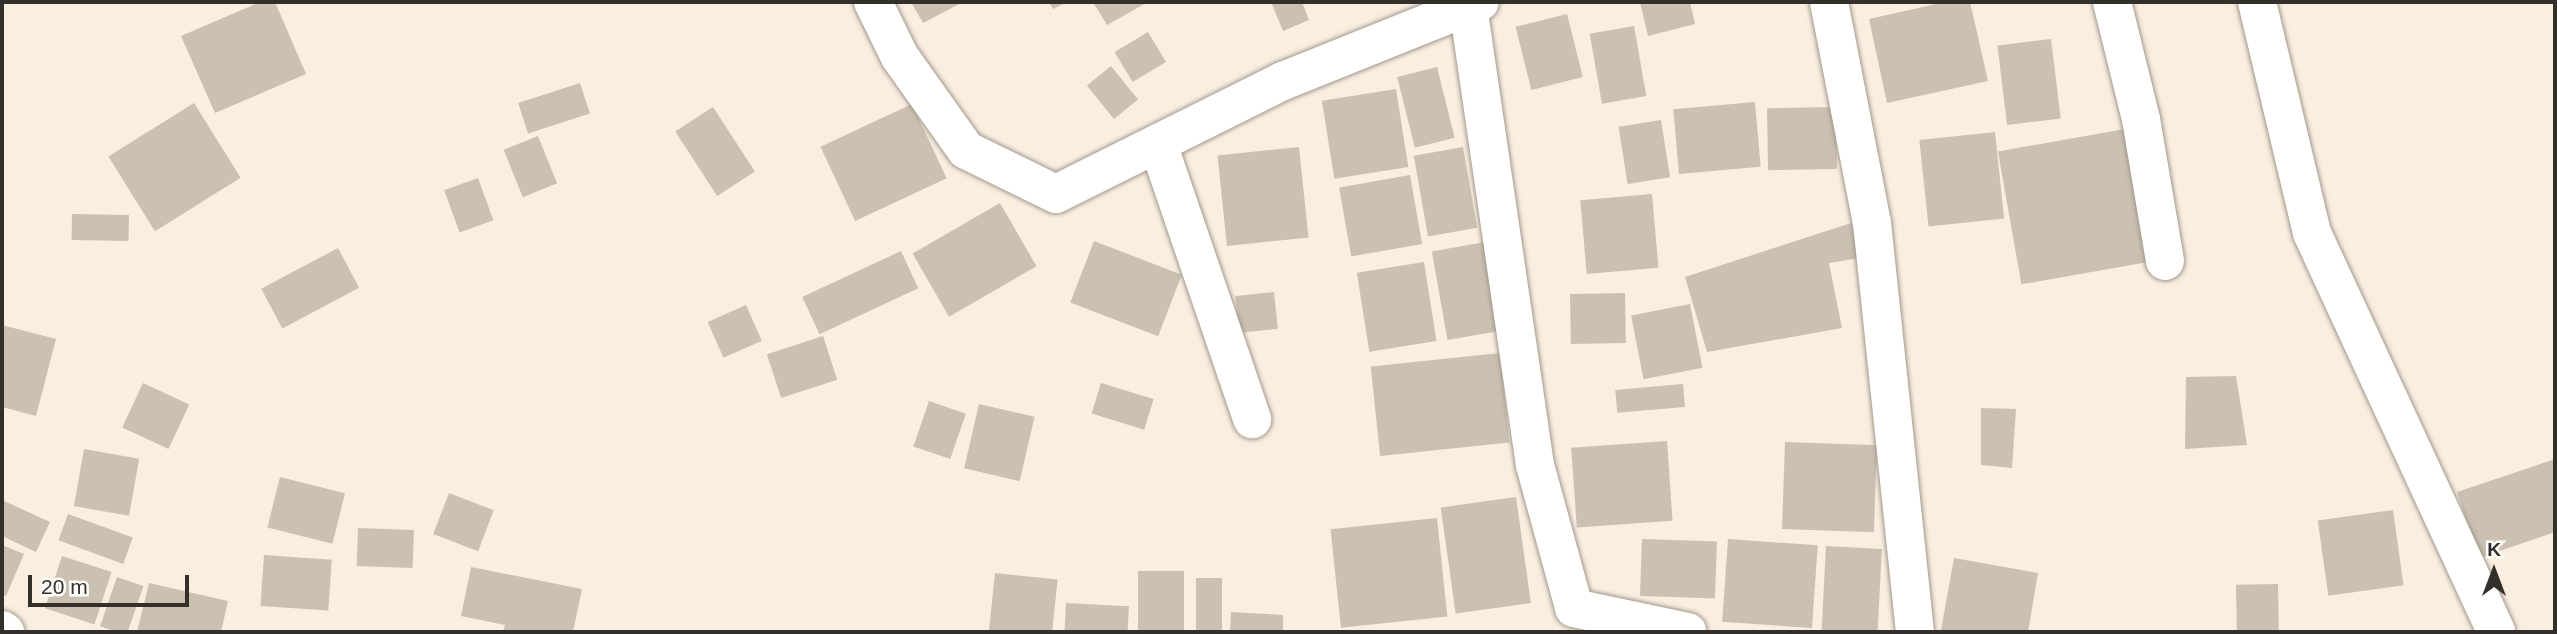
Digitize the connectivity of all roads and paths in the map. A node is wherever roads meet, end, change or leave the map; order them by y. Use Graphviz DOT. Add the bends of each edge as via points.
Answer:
graph roads {
  1 [pos="873,2"];
  2 [pos="1829,2"];
  3 [pos="2112,2"];
  4 [pos="2257,2"];
  5 [pos="1474,4"];
  6 [pos="1158,144"];
  7 [pos="2165,261"];
  8 [pos="1252,419"];
  9 [pos="1688,632"];
  10 [pos="1915,632"];
  11 [pos="2496,632"];
  1 -- 6 [label="street" via="900,57 967,150 1056,194"];
  2 -- 10 [label="street" via="1872,223"];
  3 -- 7 [label="street" via="2141,119"];
  4 -- 11 [label="street" via="2312,233"];
  5 -- 6 [label="street" via="1283,81"];
  5 -- 9 [label="street" via="1535,465 1574,608"];
  6 -- 8 [label="street"];
}
